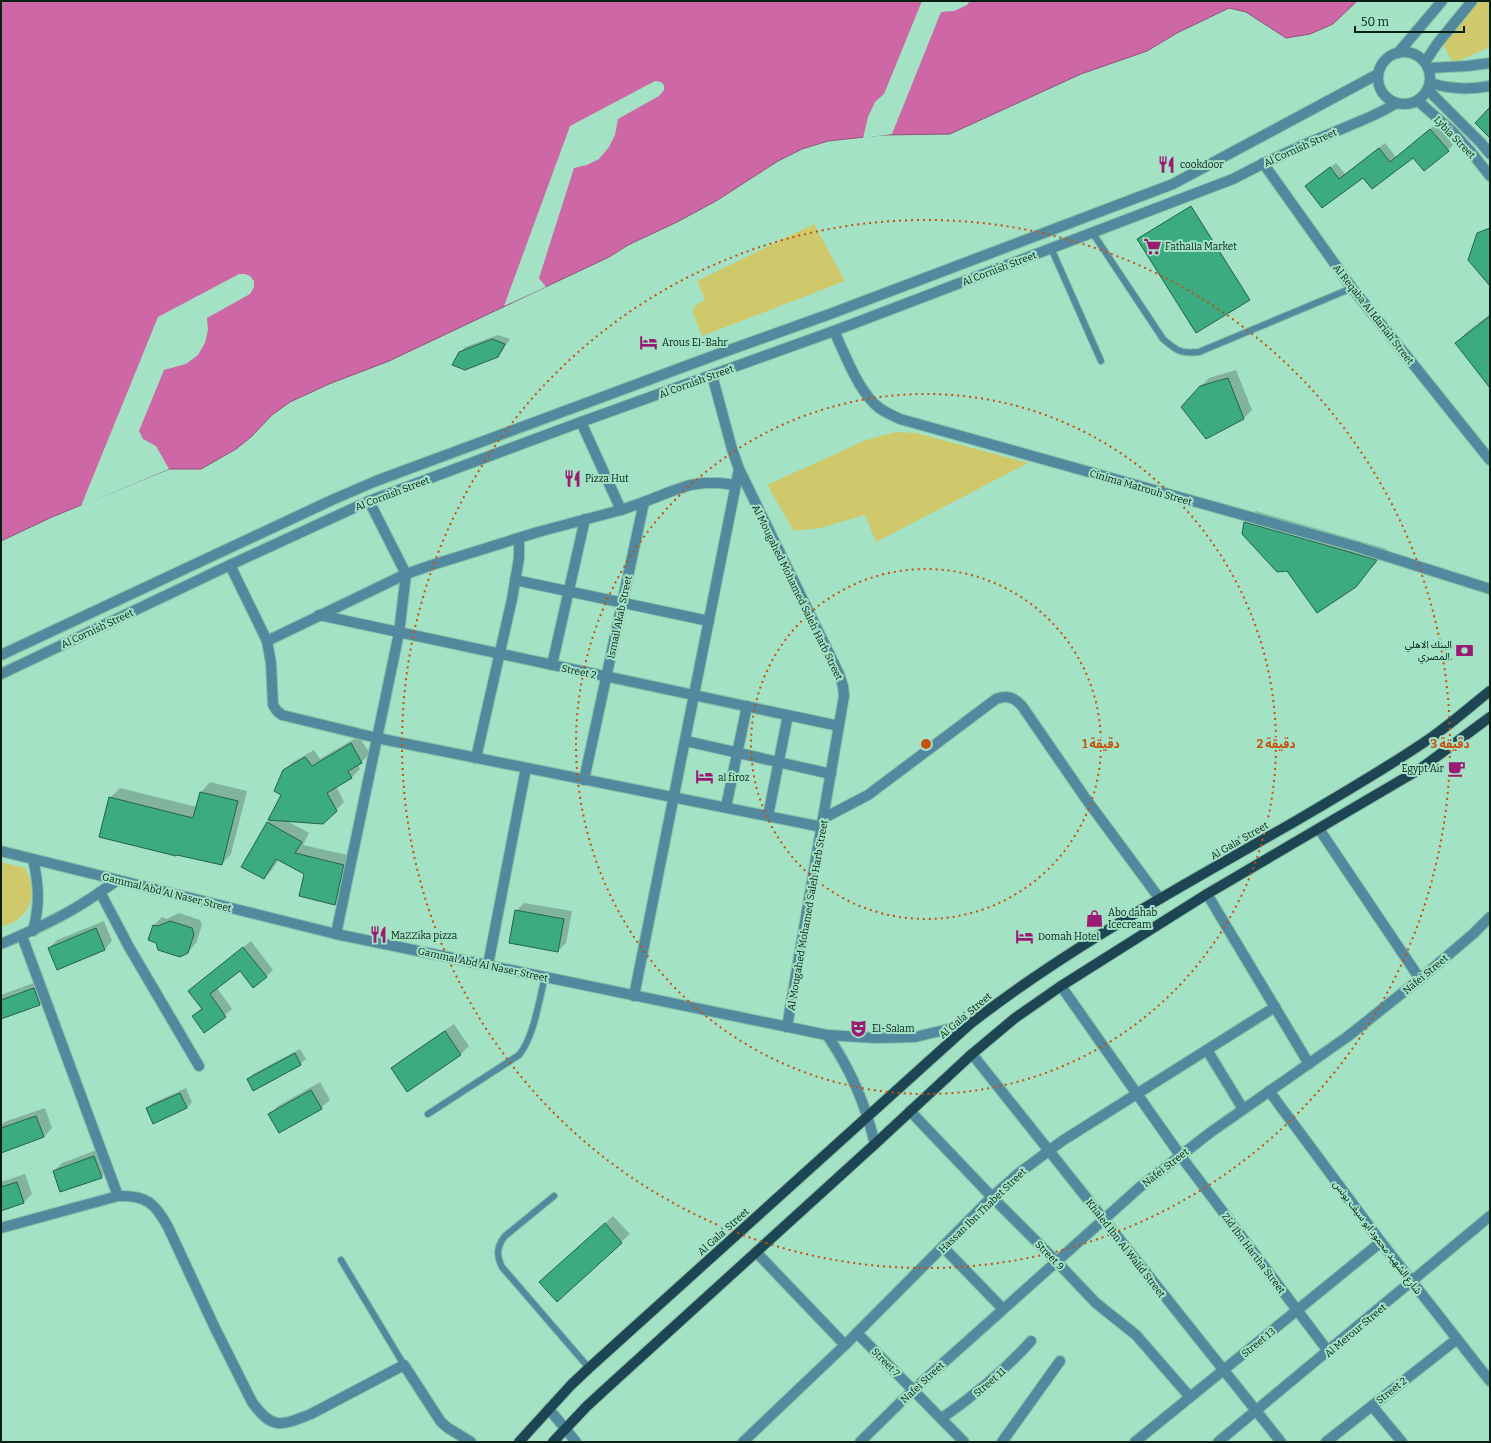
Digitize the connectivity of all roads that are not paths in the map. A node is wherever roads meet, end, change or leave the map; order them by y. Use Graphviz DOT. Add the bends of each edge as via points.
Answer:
graph roads {
  1 [pos="1442,1"];
  2 [pos="1472,1"];
  3 [pos="1398,53"];
  4 [pos="1490,63"];
  5 [pos="1427,65"];
  6 [pos="1378,74"];
  7 [pos="1429,86"];
  8 [pos="1490,86"];
  9 [pos="1418,101"];
  10 [pos="1396,103"];
  11 [pos="1490,154"];
  12 [pos="1263,163"];
  13 [pos="1490,176"];
  14 [pos="1092,232"];
  15 [pos="1051,248"];
  16 [pos="1352,288"];
  17 [pos="834,331"];
  18 [pos="1101,361"];
  19 [pos="712,375"];
  20 [pos="581,422"];
  21 [pos="1490,460"];
  22 [pos="739,469"];
  23 [pos="736,485"];
  24 [pos="369,501"];
  25 [pos="644,502"];
  26 [pos="621,510"];
  27 [pos="585,519"];
  28 [pos="519,538"];
  29 [pos="230,565"];
  30 [pos="406,574"];
  31 [pos="515,580"];
  32 [pos="1490,589"];
  33 [pos="569,592"];
  34 [pos="622,603"];
  35 [pos="319,616"];
  36 [pos="709,621"];
  37 [pos="399,633"];
  38 [pos="267,641"];
  39 [pos="498,654"];
  40 [pos="1,655"];
  41 [pos="552,665"];
  42 [pos="1,674"];
  43 [pos="606,676"];
  44 [pos="1490,691"];
  45 [pos="695,695"];
  46 [pos="747,706"];
  47 [pos="788,715"];
  48 [pos="1490,717"];
  49 [pos="839,726"];
  50 [pos="377,738"];
  51 [pos="686,741"];
  52 [pos="737,753"];
  53 [pos="476,758"];
  54 [pos="778,762"];
  55 [pos="526,768"];
  56 [pos="831,774"];
  57 [pos="584,780"];
  58 [pos="675,797"];
  59 [pos="726,808"];
  60 [pos="768,816"];
  61 [pos="823,822"];
  62 [pos="1319,829"];
  63 [pos="1,851"];
  64 [pos="33,859"];
  65 [pos="118,880"];
  66 [pos="100,892"];
  67 [pos="1207,894"];
  68 [pos="1160,899"];
  69 [pos="1490,917"];
  70 [pos="32,931"];
  71 [pos="336,934"];
  72 [pos="22,936"];
  73 [pos="1,944"];
  74 [pos="488,965"];
  75 [pos="546,977"];
  76 [pos="1420,979"];
  77 [pos="1061,986"];
  78 [pos="634,996"];
  79 [pos="1275,1007"];
  80 [pos="970,1024"];
  81 [pos="788,1027"];
  82 [pos="827,1035"];
  83 [pos="1207,1050"];
  84 [pos="972,1054"];
  85 [pos="1309,1064"];
  86 [pos="199,1066"];
  87 [pos="1269,1091"];
  88 [pos="1137,1095"];
  89 [pos="1243,1109"];
  90 [pos="910,1111"];
  91 [pos="428,1114"];
  92 [pos="868,1116"];
  93 [pos="875,1144"];
  94 [pos="1048,1150"];
  95 [pos="1180,1155"];
  96 [pos="118,1196"];
  97 [pos="554,1196"];
  98 [pos="992,1197"];
  99 [pos="1490,1216"];
  100 [pos="1104,1220"];
  101 [pos="1,1228"];
  102 [pos="1381,1242"];
  103 [pos="943,1247"];
  104 [pos="756,1252"];
  105 [pos="341,1260"];
  106 [pos="1056,1261"];
  107 [pos="1412,1282"];
  108 [pos="1003,1309"];
  109 [pos="1297,1310"];
  110 [pos="857,1333"];
  111 [pos="1456,1339"];
  112 [pos="1030,1341"];
  113 [pos="845,1345"];
  114 [pos="1328,1352"];
  115 [pos="1060,1361"];
  116 [pos="404,1366"];
  117 [pos="589,1368"];
  118 [pos="1223,1371"];
  119 [pos="1490,1381"];
  120 [pos="913,1390"];
  121 [pos="1190,1398"];
  122 [pos="1372,1406"];
  123 [pos="549,1409"];
  124 [pos="1256,1411"];
  125 [pos="942,1418"];
  126 [pos="565,1429"];
  127 [pos="1141,1440"];
  128 [pos="472,1442"];
  129 [pos="519,1442"];
  130 [pos="553,1442"];
  131 [pos="576,1442"];
  132 [pos="743,1442"];
  133 [pos="860,1442"];
  134 [pos="964,1442"];
  135 [pos="1002,1442"];
  136 [pos="1218,1442"];
  137 [pos="1281,1442"];
  138 [pos="1326,1442"];
  139 [pos="1402,1442"];
  1 -- 3 [label="street"];
  2 -- 5 [label="street" via="1437,44"];
  3 -- 5 [label="street" via="1412,53 1419,56"];
  3 -- 6 [label="street" via="1385,61"];
  4 -- 5 [label="street" via="1467,66"];
  5 -- 7 [label="street"];
  6 -- 10 [label="street" via="1378,82 1384,95"];
  6 -- 40 [label="street, Al Cornish Street" via="1173,184 362,487"];
  7 -- 8 [label="street"];
  7 -- 9 [label="street"];
  7 -- 11 [label="street, Lybia Street"];
  9 -- 10 [label="street" via="1411,104"];
  9 -- 13 [label="street, Lybia Street" via="1453,132"];
  10 -- 12 [label="street, Al Cornish Street" via="1374,116"];
  12 -- 14 [label="street, Al Cornish Street" via="1233,180"];
  12 -- 16 [label="street, Al Reqaba Al Idariah Street"];
  14 -- 15 [label="street, Al Cornish Street"];
  14 -- 16 [label="lane" via="1163,339 1186,354 1199,352"];
  15 -- 17 [label="street, Al Cornish Street"];
  15 -- 18 [label="lane"];
  16 -- 21 [label="street, Al Reqaba Al Idariah Street"];
  17 -- 19 [label="street, Al Cornish Street"];
  17 -- 32 [label="street, Cinima Matrouh Street" via="868,398 888,414 900,419 1354,546"];
  19 -- 20 [label="street, Al Cornish Street"];
  19 -- 22 [label="street, Al Mougahed Mohamed Saleh Harb Street"];
  20 -- 24 [label="street, Al Cornish Street"];
  20 -- 26 [label="street"];
  22 -- 23 [label="street"];
  22 -- 49 [label="street, Al Mougahed Mohamed Saleh Harb Street" via="839,674 844,696"];
  23 -- 25 [label="street" via="690,485"];
  23 -- 36 [label="street"];
  24 -- 29 [label="street, Al Cornish Street"];
  24 -- 30 [label="street"];
  25 -- 26 [label="street"];
  25 -- 34 [label="street, Ismail Akab Street"];
  26 -- 27 [label="street"];
  27 -- 28 [label="street"];
  27 -- 33 [label="street"];
  28 -- 30 [label="street"];
  28 -- 31 [label="street"];
  29 -- 38 [label="street"];
  29 -- 42 [label="street, Al Cornish Street"];
  30 -- 35 [label="street"];
  30 -- 37 [label="street"];
  31 -- 33 [label="street"];
  31 -- 39 [label="street"];
  33 -- 34 [label="street"];
  33 -- 41 [label="street"];
  34 -- 36 [label="street"];
  34 -- 43 [label="street, Ismail Akab Street"];
  35 -- 37 [label="street, Street 2"];
  35 -- 38 [label="street"];
  36 -- 45 [label="street"];
  37 -- 39 [label="street, Street 2"];
  37 -- 50 [label="street"];
  38 -- 50 [label="street" via="271,663 272,698 277,711 290,717"];
  39 -- 41 [label="street, Street 2"];
  39 -- 53 [label="street"];
  41 -- 43 [label="street, Street 2"];
  43 -- 45 [label="street, Street 2"];
  43 -- 57 [label="street, Ismail Akab Street"];
  44 -- 68 [label="main road, Al Gala' Street" via="1433,736 1366,780"];
  45 -- 46 [label="street, Street 2"];
  45 -- 51 [label="street"];
  46 -- 47 [label="street, Street 2"];
  46 -- 52 [label="street"];
  47 -- 49 [label="street, Street 2"];
  47 -- 54 [label="street"];
  48 -- 62 [label="main road" via="1420,769"];
  49 -- 56 [label="street, Al Mougahed Mohamed Saleh Harb Street"];
  50 -- 53 [label="street"];
  50 -- 71 [label="street"];
  51 -- 52 [label="street"];
  51 -- 58 [label="street"];
  52 -- 54 [label="street"];
  52 -- 59 [label="street"];
  53 -- 55 [label="street"];
  54 -- 56 [label="street"];
  54 -- 60 [label="street"];
  55 -- 57 [label="street"];
  55 -- 74 [label="street"];
  56 -- 61 [label="street, Al Mougahed Mohamed Saleh Harb Street"];
  57 -- 58 [label="street"];
  58 -- 59 [label="street"];
  58 -- 78 [label="street"];
  59 -- 60 [label="street"];
  60 -- 61 [label="street"];
  61 -- 68 [label="street" via="868,795 996,699 1009,697 1017,700 1022,706 1086,799"];
  61 -- 81 [label="street, Al Mougahed Mohamed Saleh Harb Street"];
  62 -- 67 [label="main road"];
  62 -- 76 [label="street"];
  63 -- 64 [label="street, Gammal Abd Al Naser Street"];
  64 -- 65 [label="street, Gammal Abd Al Naser Street"];
  64 -- 70 [label="street" via="39,895"];
  65 -- 66 [label="street"];
  65 -- 71 [label="street, Gammal Abd Al Naser Street"];
  66 -- 70 [label="street" via="78,907"];
  66 -- 86 [label="street"];
  67 -- 77 [label="main road"];
  67 -- 79 [label="street"];
  68 -- 80 [label="main road, Al Gala' Street" via="1038,974"];
  69 -- 76 [label="street, Nafei Street"];
  70 -- 72 [label="street"];
  71 -- 74 [label="street, Gammal Abd Al Naser Street"];
  72 -- 73 [label="street"];
  72 -- 96 [label="street"];
  74 -- 75 [label="street, Gammal Abd Al Naser Street"];
  75 -- 78 [label="street, Gammal Abd Al Naser Street"];
  75 -- 91 [label="lane" via="530,1037 523,1050"];
  76 -- 85 [label="street, Nafei Street"];
  77 -- 84 [label="main road" via="1015,1018"];
  77 -- 88 [label="street, Zid Ibn Hartha Street"];
  78 -- 81 [label="street, Gammal Abd Al Naser Street"];
  79 -- 83 [label="street, Hassan Ibn Thabet Street"];
  79 -- 85 [label="street"];
  80 -- 82 [label="street, Gammal Abd Al Naser Street" via="915,1037"];
  80 -- 92 [label="main road, Al Gala' Street"];
  81 -- 82 [label="street, Gammal Abd Al Naser Street"];
  82 -- 92 [label="street" via="847,1067"];
  83 -- 88 [label="street, Hassan Ibn Thabet Street"];
  83 -- 89 [label="street"];
  84 -- 90 [label="main road"];
  84 -- 94 [label="street, Khaled Ibn Al Walid Street"];
  85 -- 87 [label="street, Nafei Street"];
  87 -- 89 [label="street, Nafei Street"];
  87 -- 102 [label="street, شارع الشهيد محمود ابو سيف يونس"];
  88 -- 94 [label="street, Hassan Ibn Thabet Street"];
  88 -- 95 [label="street, Zid Ibn Hartha Street"];
  89 -- 95 [label="street, Nafei Street"];
  90 -- 93 [label="main road"];
  90 -- 98 [label="street, Street 9"];
  92 -- 93 [label="street"];
  92 -- 117 [label="main road, Al Gala' Street"];
  93 -- 104 [label="main road"];
  94 -- 98 [label="street, Hassan Ibn Thabet Street"];
  94 -- 100 [label="street, Khaled Ibn Al Walid Street"];
  95 -- 100 [label="street, Nafei Street"];
  95 -- 109 [label="street, Zid Ibn Hartha Street"];
  96 -- 101 [label="street"];
  96 -- 116 [label="street" via="144,1199 161,1215 252,1402 268,1420 276,1424 297,1420"];
  97 -- 117 [label="lane" via="506,1236 500,1243 498,1259 502,1267"];
  98 -- 103 [label="street, Hassan Ibn Thabet Street"];
  98 -- 106 [label="street, Street 9"];
  99 -- 107 [label="street, Al Merour Street"];
  100 -- 106 [label="street, Nafei Street"];
  100 -- 118 [label="street, Khaled Ibn Al Walid Street"];
  102 -- 107 [label="street, شارع الشهيد محمود ابو سيف يونس"];
  102 -- 109 [label="street, Street 13"];
  103 -- 108 [label="street"];
  103 -- 110 [label="street, Hassan Ibn Thabet Street"];
  104 -- 113 [label="street"];
  104 -- 126 [label="main road"];
  105 -- 116 [label="lane"];
  106 -- 108 [label="street, Nafei Street"];
  106 -- 121 [label="street, Street 9" via="1096,1303 1136,1335"];
  107 -- 111 [label="street, شارع الشهيد محمود ابو سيف يونس"];
  107 -- 114 [label="street, Al Merour Street"];
  108 -- 120 [label="street, Nafei Street"];
  109 -- 114 [label="street, Zid Ibn Hartha Street"];
  109 -- 118 [label="street, Street 13"];
  110 -- 113 [label="street, Hassan Ibn Thabet Street"];
  110 -- 120 [label="street, Street 7"];
  111 -- 119 [label="street, شارع الشهيد محمود ابو سيف يونس"];
  111 -- 122 [label="street, Street 2"];
  112 -- 125 [label="street, Street 11" via="989,1383"];
  113 -- 132 [label="street, Hassan Ibn Thabet Street"];
  114 -- 124 [label="street, Al Merour Street"];
  115 -- 135 [label="street"];
  116 -- 128 [label="street" via="441,1422"];
  117 -- 123 [label="main road, Al Gala' Street"];
  118 -- 121 [label="street, Street 13"];
  118 -- 124 [label="street, Khaled Ibn Al Walid Street"];
  120 -- 125 [label="street, Street 7"];
  120 -- 133 [label="street, Nafei Street"];
  121 -- 127 [label="street, Street 13"];
  122 -- 138 [label="street, Street 2"];
  122 -- 139 [label="street"];
  123 -- 126 [label="street"];
  123 -- 129 [label="main road, Al Gala' Street"];
  124 -- 136 [label="street, Al Merour Street"];
  124 -- 137 [label="street, Khaled Ibn Al Walid Street"];
  125 -- 134 [label="street, Street 7"];
  126 -- 130 [label="main road"];
  126 -- 131 [label="street"];
}
